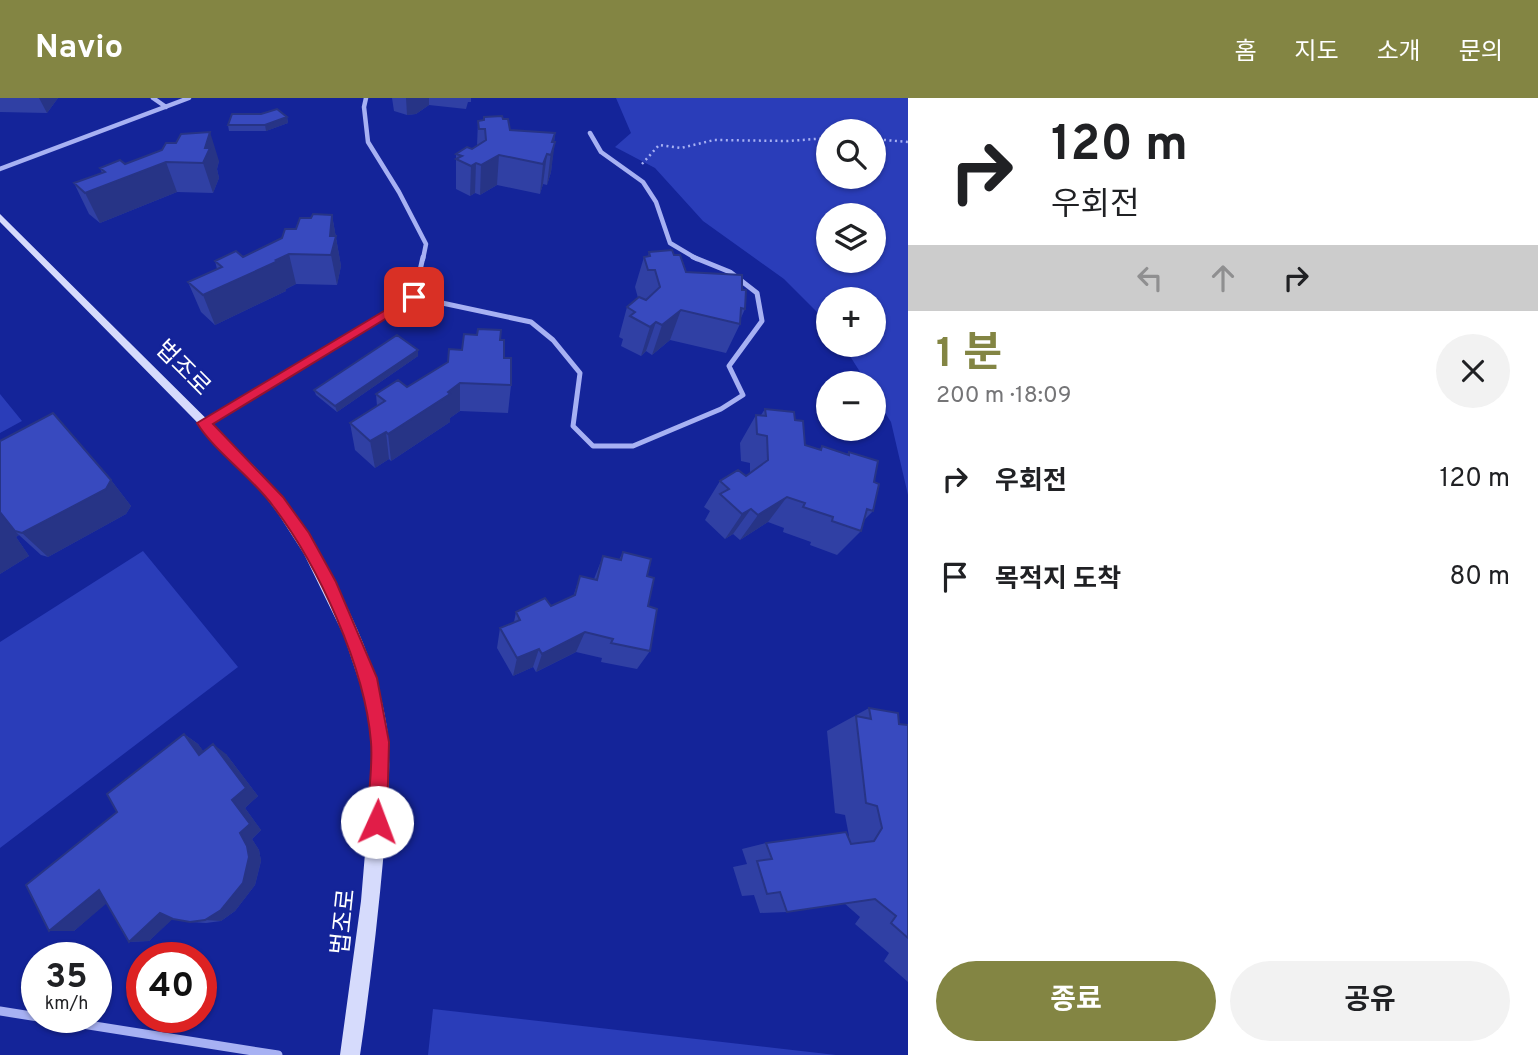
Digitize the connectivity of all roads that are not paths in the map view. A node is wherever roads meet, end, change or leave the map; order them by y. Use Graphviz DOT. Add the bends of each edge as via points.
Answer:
graph roads {
  1 [pos="153,98"];
  2 [pos="189,98"];
  3 [pos="366,98"];
  4 [pos="166,107"];
  5 [pos="590,133"];
  6 [pos="0,169"];
  7 [pos="0,217"];
  8 [pos="414,297"];
  9 [pos="204,423"];
  10 [pos="0,1012"];
  11 [pos="278,1055"];
  12 [pos="350,1055"];
  1 -- 4 [label="street"];
  2 -- 4 [label="street"];
  3 -- 8 [label="street" via="368,142 426,244"];
  4 -- 6 [label="street"];
  5 -- 8 [label="street" via="601,152 643,182 656,202 670,243 730,272 757,292 762,321 729,366 743,395 633,446 593,446 573,426 580,373 553,340 531,322"];
  7 -- 9 [label="street, 법조로"];
  8 -- 9 [label="street"];
  9 -- 12 [label="street, 법조로" via="254,473 304,538 328,582 368,678 380,742 377,822 366,948"];
  10 -- 11 [label="street"];
}
